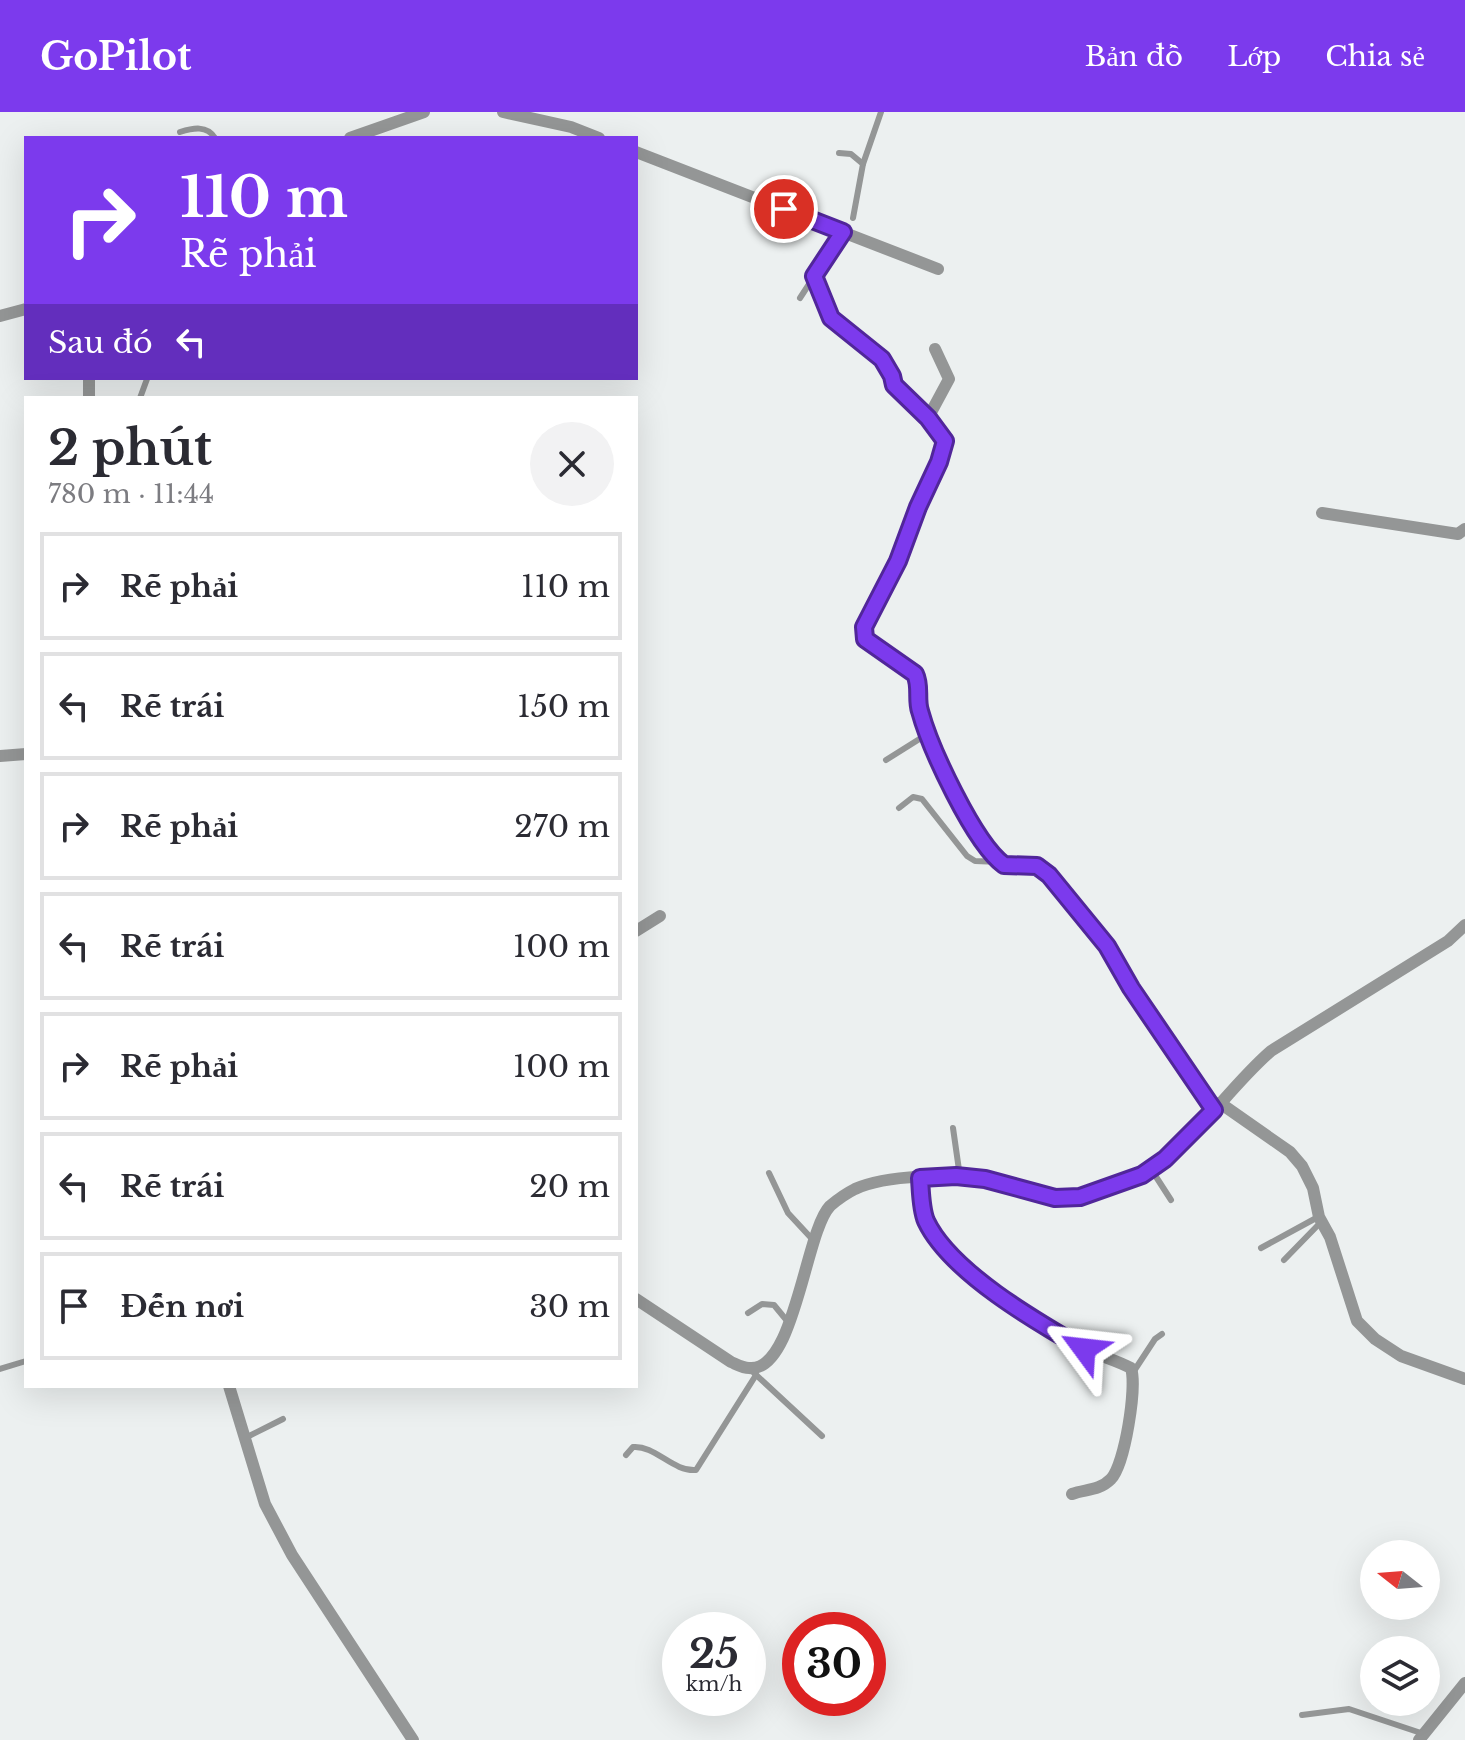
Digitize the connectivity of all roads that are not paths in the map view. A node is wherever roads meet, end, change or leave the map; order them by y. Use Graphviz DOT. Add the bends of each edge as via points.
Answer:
graph roads {
  1 [pos="424,112"];
  2 [pos="503,112"];
  3 [pos="881,112"];
  4 [pos="180,132"];
  5 [pos="214,136"];
  6 [pos="356,136"];
  7 [pos="594,136"];
  8 [pos="638,153"];
  9 [pos="839,153"];
  10 [pos="863,164"];
  11 [pos="849,228"];
  12 [pos="938,269"];
  13 [pos="814,276"];
  14 [pos="800,298"];
  15 [pos="24,310"];
  16 [pos="0,316"];
  17 [pos="935,349"];
  18 [pos="928,418"];
  19 [pos="1322,513"];
  20 [pos="1465,529"];
  21 [pos="929,733"];
  22 [pos="24,754"];
  23 [pos="0,756"];
  24 [pos="886,760"];
  25 [pos="899,808"];
  26 [pos="1000,862"];
  27 [pos="660,916"];
  28 [pos="1465,925"];
  29 [pos="638,930"];
  30 [pos="1217,1107"];
  31 [pos="953,1128"];
  32 [pos="1151,1169"];
  33 [pos="769,1173"];
  34 [pos="960,1177"];
  35 [pos="920,1178"];
  36 [pos="1171,1200"];
  37 [pos="1320,1219"];
  38 [pos="813,1240"];
  39 [pos="1261,1248"];
  40 [pos="1284,1260"];
  41 [pos="638,1300"];
  42 [pos="748,1313"];
  43 [pos="790,1325"];
  44 [pos="1162,1334"];
  45 [pos="24,1362"];
  46 [pos="0,1369"];
  47 [pos="752,1372"];
  48 [pos="1133,1374"];
  49 [pos="1465,1379"];
  50 [pos="230,1388"];
  51 [pos="283,1419"];
  52 [pos="822,1436"];
  53 [pos="245,1438"];
  54 [pos="626,1455"];
  55 [pos="1072,1494"];
  56 [pos="1465,1683"];
  57 [pos="1302,1715"];
  58 [pos="1421,1737"];
  59 [pos="413,1740"];
  1 -- 6 [label="street"];
  2 -- 7 [label="street"];
  3 -- 10 [label="lane"];
  4 -- 5 [label="lane" via="202,128"];
  8 -- 11 [label="street"];
  9 -- 10 [label="lane" via="851,154"];
  10 -- 11 [label="lane"];
  11 -- 12 [label="street"];
  11 -- 13 [label="lane"];
  13 -- 14 [label="lane"];
  13 -- 18 [label="lane" via="831,318 882,359 898,391"];
  15 -- 16 [label="street"];
  17 -- 18 [label="street" via="949,379"];
  18 -- 21 [label="street" via="945,444 863,631 869,642 915,674"];
  19 -- 20 [label="street" via="1458,534"];
  21 -- 24 [label="lane"];
  21 -- 26 [label="street" via="980,837"];
  22 -- 23 [label="street"];
  25 -- 26 [label="lane" via="913,797 922,799 967,856"];
  26 -- 30 [label="street" via="1037,866 1049,875 1107,946"];
  27 -- 29 [label="street"];
  28 -- 30 [label="street" via="1448,941 1271,1051"];
  30 -- 32 [label="street"];
  30 -- 37 [label="street" via="1290,1152 1313,1188"];
  31 -- 34 [label="lane"];
  32 -- 34 [label="street" via="1080,1197 1055,1198"];
  32 -- 36 [label="lane"];
  33 -- 38 [label="lane" via="788,1213"];
  34 -- 35 [label="street"];
  35 -- 38 [label="street" via="874,1181 850,1191 829,1208"];
  35 -- 48 [label="street" via="924,1217 968,1270 1018,1311 1084,1349 1129,1367"];
  37 -- 39 [label="lane"];
  37 -- 40 [label="lane"];
  37 -- 49 [label="street" via="1362,1328 1401,1356"];
  38 -- 43 [label="street"];
  41 -- 47 [label="street"];
  42 -- 43 [label="lane" via="762,1304 774,1305"];
  43 -- 47 [label="street"];
  44 -- 48 [label="lane"];
  45 -- 46 [label="lane"];
  47 -- 52 [label="lane"];
  47 -- 54 [label="lane" via="696,1470 642,1447 633,1447"];
  48 -- 55 [label="street" via="1115,1474 1101,1487"];
  50 -- 53 [label="street"];
  51 -- 53 [label="lane"];
  53 -- 59 [label="street" via="265,1504 292,1555"];
  56 -- 58 [label="street"];
  57 -- 58 [label="lane" via="1349,1709"];
}
